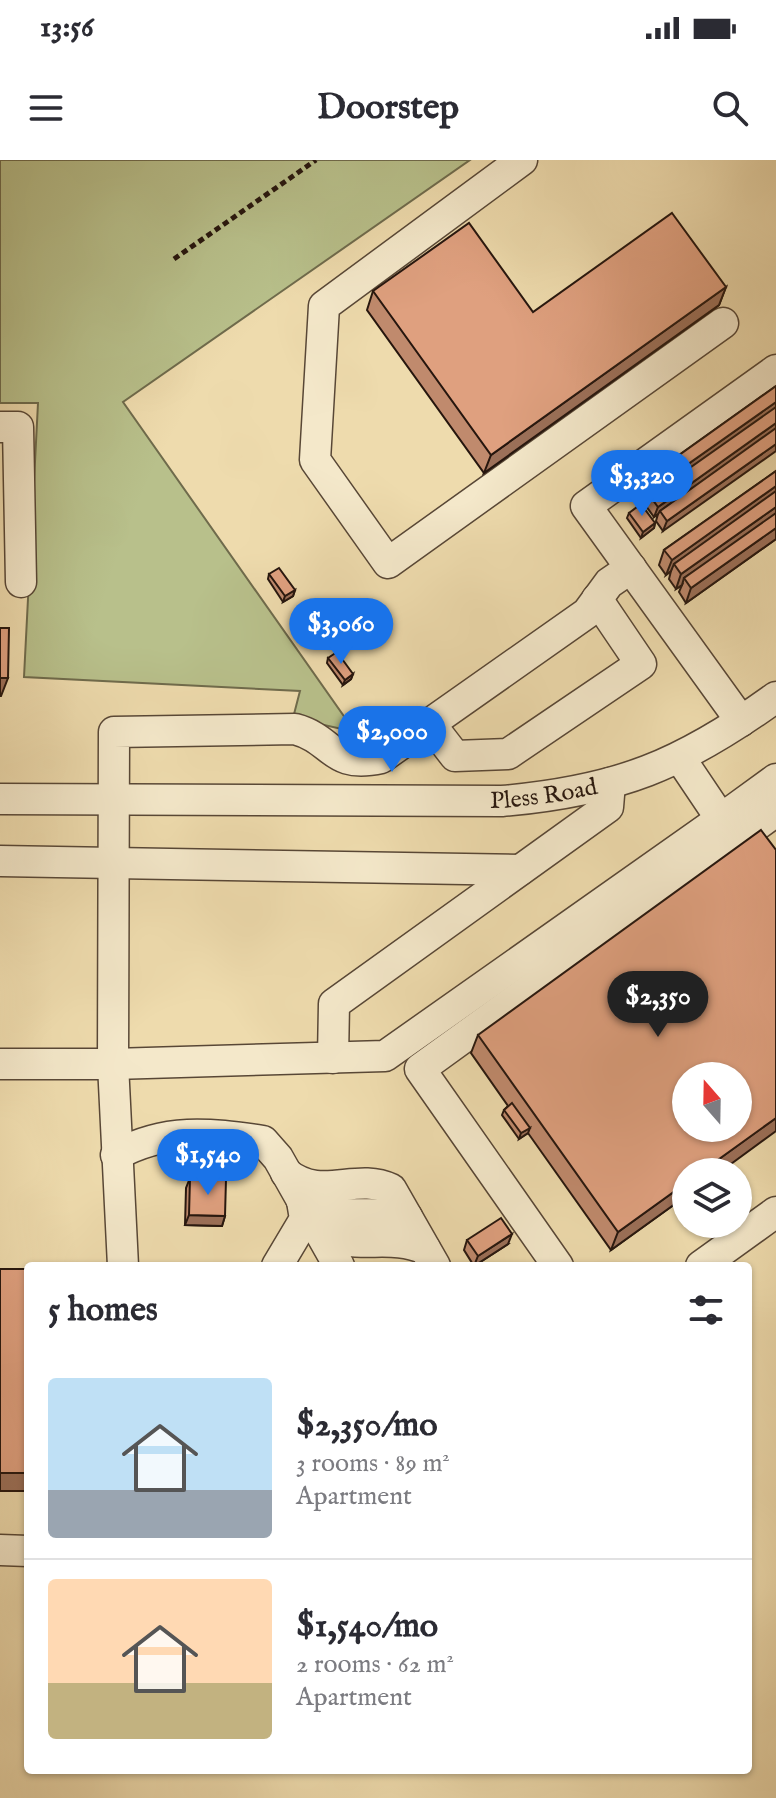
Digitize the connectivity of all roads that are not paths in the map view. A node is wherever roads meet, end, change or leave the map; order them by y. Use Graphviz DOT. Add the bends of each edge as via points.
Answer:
graph roads {
  1 [pos="522,160"];
  2 [pos="723,323"];
  3 [pos="776,370"];
  4 [pos="0,427"];
  5 [pos="631,568"];
  6 [pos="21,582"];
  7 [pos="597,599"];
  8 [pos="776,697"];
  9 [pos="741,721"];
  10 [pos="431,725"];
  11 [pos="680,758"];
  12 [pos="776,779"];
  13 [pos="610,783"];
  14 [pos="0,799"];
  15 [pos="115,800"];
  16 [pos="776,811"];
  17 [pos="721,819"];
  18 [pos="0,861"];
  19 [pos="114,863"];
  20 [pos="520,870"];
  21 [pos="333,1058"];
  22 [pos="0,1064"];
  23 [pos="113,1064"];
  24 [pos="116,1155"];
  25 [pos="286,1173"];
  26 [pos="302,1201"];
  27 [pos="776,1212"];
  28 [pos="407,1217"];
  29 [pos="318,1230"];
  30 [pos="430,1258"];
  31 [pos="123,1262"];
  32 [pos="279,1262"];
  33 [pos="332,1262"];
  34 [pos="555,1262"];
  35 [pos="707,1262"];
  36 [pos="0,1550"];
  37 [pos="24,1551"];
  1 -- 2 [label="street" via="324,306 315,460 388,563"];
  3 -- 5 [label="street" via="586,506"];
  4 -- 6 [label="street" via="18,427"];
  5 -- 7 [label="street"];
  5 -- 9 [label="street"];
  7 -- 10 [label="street" via="587,613"];
  7 -- 10 [label="street" via="641,664 508,754 455,756"];
  8 -- 9 [label="street, Pless Road"];
  9 -- 11 [label="street, Pless Road"];
  10 -- 15 [label="street" via="366,762 334,755 311,733 295,729 114,732"];
  11 -- 13 [label="street, Pless Road"];
  11 -- 17 [label="street"];
  12 -- 17 [label="street"];
  13 -- 15 [label="street, Pless Road" via="502,801"];
  13 -- 20 [label="street" via="608,807"];
  14 -- 15 [label="street, Pless Road"];
  15 -- 19 [label="street"];
  16 -- 34 [label="street" via="420,1069"];
  17 -- 21 [label="street" via="385,1056"];
  18 -- 19 [label="street"];
  19 -- 20 [label="street"];
  19 -- 23 [label="street"];
  20 -- 21 [label="street" via="334,1004"];
  21 -- 23 [label="street"];
  22 -- 23 [label="street"];
  23 -- 24 [label="street"];
  24 -- 25 [label="street" via="144,1140 177,1134 226,1136 263,1141"];
  24 -- 31 [label="street"];
  25 -- 26 [label="street"];
  25 -- 28 [label="street" via="312,1188 379,1183 391,1189"];
  26 -- 28 [label="street" via="336,1216"];
  26 -- 29 [label="street"];
  26 -- 32 [label="street" via="305,1219"];
  27 -- 35 [label="street"];
  28 -- 30 [label="street"];
  29 -- 30 [label="street" via="335,1241 396,1239"];
  29 -- 33 [label="street"];
  36 -- 37 [label="street"];
}
